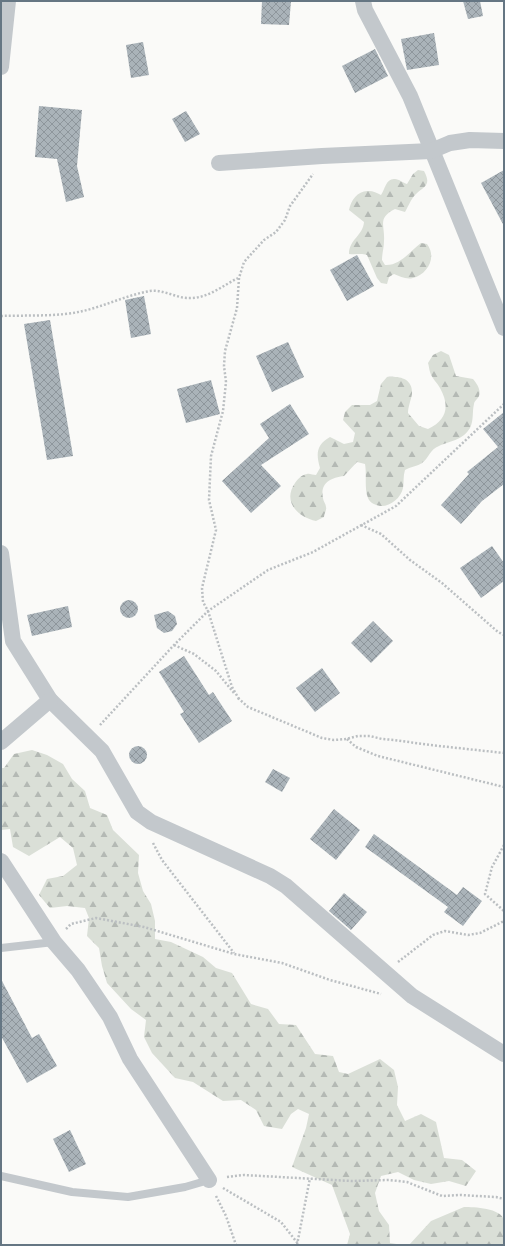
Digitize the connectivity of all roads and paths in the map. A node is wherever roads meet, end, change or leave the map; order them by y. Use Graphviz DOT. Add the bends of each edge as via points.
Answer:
graph roads {
  1 [pos="8,1"];
  2 [pos="363,1"];
  3 [pos="1,67"];
  4 [pos="504,141"];
  5 [pos="431,151"];
  6 [pos="322,156"];
  7 [pos="220,162"];
  8 [pos="239,278"];
  9 [pos="1,316"];
  10 [pos="504,328"];
  11 [pos="504,404"];
  12 [pos="361,525"];
  13 [pos="1,553"];
  14 [pos="208,611"];
  15 [pos="504,635"];
  16 [pos="174,644"];
  17 [pos="239,699"];
  18 [pos="50,700"];
  19 [pos="88,738"];
  20 [pos="346,739"];
  21 [pos="1,742"];
  22 [pos="504,753"];
  23 [pos="504,786"];
  24 [pos="151,839"];
  25 [pos="504,845"];
  26 [pos="1,860"];
  27 [pos="504,911"];
  28 [pos="504,921"];
  29 [pos="54,942"];
  30 [pos="1,948"];
  31 [pos="234,954"];
  32 [pos="386,972"];
  33 [pos="412,996"];
  34 [pos="504,1054"];
  35 [pos="1,1176"];
  36 [pos="310,1178"];
  37 [pos="209,1180"];
  38 [pos="504,1199"];
  39 [pos="298,1244"];
  40 [pos="236,1245"];
  1 -- 3 [label="street"];
  2 -- 5 [label="street" via="365,10 410,96"];
  4 -- 5 [label="street" via="470,140 450,143"];
  5 -- 6 [label="street"];
  5 -- 10 [label="street"];
  6 -- 7 [label="street"];
  6 -- 8 [label="path" via="290,206 285,220 244,262"];
  8 -- 9 [label="path" via="222,288 191,298 154,290 66,314"];
  8 -- 14 [label="path" via="237,308 225,352 226,382 223,411 212,456 209,500 216,530 202,588 203,602"];
  11 -- 12 [label="path" via="396,506"];
  12 -- 14 [label="path" via="313,552 268,570"];
  12 -- 15 [label="path" via="381,534"];
  13 -- 18 [label="street" via="14,641"];
  14 -- 16 [label="path"];
  14 -- 17 [label="path" via="232,687"];
  16 -- 17 [label="path" via="194,654 216,671"];
  16 -- 19 [label="path"];
  17 -- 20 [label="path" via="248,707 322,738"];
  18 -- 19 [label="street"];
  18 -- 21 [label="street"];
  19 -- 32 [label="street" via="102,751 137,812 151,822 270,876 286,886"];
  20 -- 22 [label="path" via="370,736 382,740"];
  20 -- 23 [label="path" via="356,747 378,756"];
  24 -- 31 [label="path" via="162,860"];
  25 -- 27 [label="path" via="492,867 486,894"];
  26 -- 29 [label="street"];
  28 -- 32 [label="path" via="480,933 468,935 445,931 433,935"];
  29 -- 30 [label="lane"];
  29 -- 31 [label="path" via="71,924 96,918 144,927"];
  29 -- 37 [label="street" via="78,970 110,1016 130,1059"];
  31 -- 33 [label="path" via="282,964 379,994"];
  32 -- 33 [label="street"];
  33 -- 34 [label="street"];
  35 -- 37 [label="lane" via="72,1192 128,1197"];
  36 -- 37 [label="path" via="244,1174"];
  36 -- 38 [label="path" via="389,1180 407,1182 442,1196 468,1195"];
  36 -- 39 [label="path"];
  37 -- 39 [label="path" via="281,1222"];
  37 -- 40 [label="path"];
}
